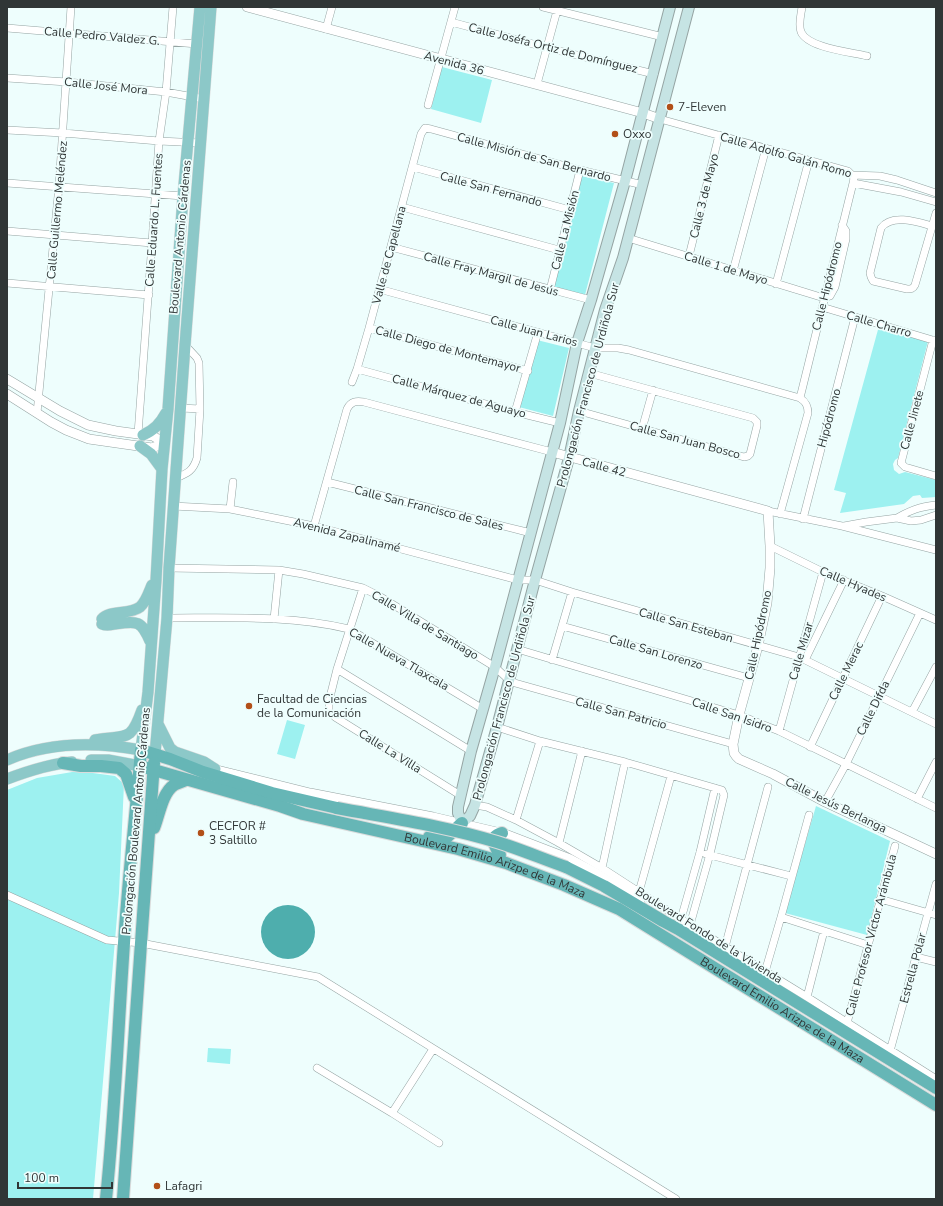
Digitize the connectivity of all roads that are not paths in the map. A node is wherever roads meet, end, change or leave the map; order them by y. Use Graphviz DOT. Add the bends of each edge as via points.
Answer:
graph roads {
  1 [pos="71,7"];
  2 [pos="173,7"];
  3 [pos="200,7"];
  4 [pos="211,7"];
  5 [pos="247,7"];
  6 [pos="332,7"];
  7 [pos="455,7"];
  8 [pos="543,7"];
  9 [pos="670,7"];
  10 [pos="689,7"];
  11 [pos="802,7"];
  12 [pos="558,9"];
  13 [pos="452,22"];
  14 [pos="7,28"];
  15 [pos="326,28"];
  16 [pos="70,33"];
  17 [pos="663,37"];
  18 [pos="170,42"];
  19 [pos="197,44"];
  20 [pos="548,48"];
  21 [pos="867,56"];
  22 [pos="441,60"];
  23 [pos="654,74"];
  24 [pos="7,78"];
  25 [pos="67,82"];
  26 [pos="538,84"];
  27 [pos="166,92"];
  28 [pos="192,96"];
  29 [pos="204,99"];
  30 [pos="428,105"];
  31 [pos="643,113"];
  32 [pos="660,119"];
  33 [pos="425,128"];
  34 [pos="7,130"];
  35 [pos="63,133"];
  36 [pos="718,135"];
  37 [pos="159,141"];
  38 [pos="189,142"];
  39 [pos="201,143"];
  40 [pos="766,148"];
  41 [pos="809,160"];
  42 [pos="413,167"];
  43 [pos="580,170"];
  44 [pos="852,175"];
  45 [pos="625,181"];
  46 [pos="7,183"];
  47 [pos="853,183"];
  48 [pos="643,185"];
  49 [pos="59,186"];
  50 [pos="936,193"];
  51 [pos="155,194"];
  52 [pos="183,196"];
  53 [pos="936,202"];
  54 [pos="402,207"];
  55 [pos="570,210"];
  56 [pos="936,213"];
  57 [pos="932,226"];
  58 [pos="7,231"];
  59 [pos="55,235"];
  60 [pos="628,238"];
  61 [pos="152,243"];
  62 [pos="391,247"];
  63 [pos="559,250"];
  64 [pos="689,256"];
  65 [pos="733,271"];
  66 [pos="7,283"];
  67 [pos="776,284"];
  68 [pos="50,286"];
  69 [pos="379,289"];
  70 [pos="550,290"];
  71 [pos="148,295"];
  72 [pos="824,298"];
  73 [pos="591,300"];
  74 [pos="822,307"];
  75 [pos="856,317"];
  76 [pos="369,328"];
  77 [pos="538,332"];
  78 [pos="935,341"];
  79 [pos="577,343"];
  80 [pos="185,344"];
  81 [pos="595,348"];
  82 [pos="357,369"];
  83 [pos="528,371"];
  84 [pos="590,373"];
  85 [pos="7,380"];
  86 [pos="352,382"];
  87 [pos="653,390"];
  88 [pos="7,394"];
  89 [pos="38,399"];
  90 [pos="802,399"];
  91 [pos="181,405"];
  92 [pos="168,409"];
  93 [pos="200,410"];
  94 [pos="579,411"];
  95 [pos="515,412"];
  96 [pos="37,413"];
  97 [pos="560,423"];
  98 [pos="642,429"];
  99 [pos="140,435"];
  100 [pos="164,443"];
  101 [pos="140,446"];
  102 [pos="552,452"];
  103 [pos="569,458"];
  104 [pos="162,469"];
  105 [pos="176,474"];
  106 [pos="936,476"];
  107 [pos="232,482"];
  108 [pos="326,482"];
  109 [pos="174,503"];
  110 [pos="936,505"];
  111 [pos="230,509"];
  112 [pos="768,511"];
  113 [pos="780,514"];
  114 [pos="936,515"];
  115 [pos="897,518"];
  116 [pos="803,519"];
  117 [pos="314,526"];
  118 [pos="842,526"];
  119 [pos="531,533"];
  120 [pos="770,546"];
  121 [pos="936,550"];
  122 [pos="169,568"];
  123 [pos="279,570"];
  124 [pos="823,572"];
  125 [pos="156,580"];
  126 [pos="518,580"];
  127 [pos="535,580"];
  128 [pos="844,580"];
  129 [pos="362,588"];
  130 [pos="572,592"];
  131 [pos="168,595"];
  132 [pos="882,596"];
  133 [pos="920,613"];
  134 [pos="153,615"];
  135 [pos="167,618"];
  136 [pos="274,618"];
  137 [pos="936,620"];
  138 [pos="562,626"];
  139 [pos="349,629"];
  140 [pos="165,640"];
  141 [pos="151,643"];
  142 [pos="758,646"];
  143 [pos="517,649"];
  144 [pos="802,659"];
  145 [pos="552,660"];
  146 [pos="495,667"];
  147 [pos="936,667"];
  148 [pos="337,669"];
  149 [pos="749,678"];
  150 [pos="843,678"];
  151 [pos="509,680"];
  152 [pos="148,692"];
  153 [pos="878,696"];
  154 [pos="483,709"];
  155 [pos="912,712"];
  156 [pos="739,716"];
  157 [pos="158,723"];
  158 [pos="936,724"];
  159 [pos="497,727"];
  160 [pos="779,731"];
  161 [pos="540,741"];
  162 [pos="78,744"];
  163 [pos="733,744"];
  164 [pos="810,746"];
  165 [pos="141,750"];
  166 [pos="471,751"];
  167 [pos="582,751"];
  168 [pos="155,754"];
  169 [pos="736,756"];
  170 [pos="170,759"];
  171 [pos="624,762"];
  172 [pos="936,762"];
  173 [pos="8,763"];
  174 [pos="58,764"];
  175 [pos="846,764"];
  176 [pos="140,766"];
  177 [pos="215,769"];
  178 [pos="154,770"];
  179 [pos="671,776"];
  180 [pos="7,779"];
  181 [pos="186,780"];
  182 [pos="768,787"];
  183 [pos="715,788"];
  184 [pos="460,795"];
  185 [pos="917,799"];
  186 [pos="825,802"];
  187 [pos="136,804"];
  188 [pos="475,805"];
  189 [pos="280,806"];
  190 [pos="936,808"];
  191 [pos="808,815"];
  192 [pos="516,820"];
  193 [pos="462,823"];
  194 [pos="502,833"];
  195 [pos="149,840"];
  196 [pos="559,843"];
  197 [pos="895,846"];
  198 [pos="700,852"];
  199 [pos="710,854"];
  200 [pos="936,854"];
  201 [pos="500,855"];
  202 [pos="747,865"];
  203 [pos="602,868"];
  204 [pos="791,876"];
  205 [pos="936,884"];
  206 [pos="639,892"];
  207 [pos="7,895"];
  208 [pos="880,899"];
  209 [pos="603,902"];
  210 [pos="928,913"];
  211 [pos="936,915"];
  212 [pos="781,918"];
  213 [pos="680,924"];
  214 [pos="690,925"];
  215 [pos="824,931"];
  216 [pos="124,941"];
  217 [pos="141,943"];
  218 [pos="868,945"];
  219 [pos="725,946"];
  220 [pos="916,957"];
  221 [pos="936,962"];
  222 [pos="765,972"];
  223 [pos="807,997"];
  224 [pos="847,1023"];
  225 [pos="433,1049"];
  226 [pos="890,1051"];
  227 [pos="317,1068"];
  228 [pos="936,1079"];
  229 [pos="936,1088"];
  230 [pos="936,1105"];
  231 [pos="392,1113"];
  232 [pos="439,1143"];
  233 [pos="106,1198"];
  234 [pos="123,1199"];
  235 [pos="676,1199"];
  1 -- 16 [label="street, Calle Guillermo Meléndez"];
  2 -- 18 [label="street, Calle Eduardo L. Fuentes"];
  3 -- 19 [label="main road, Boulevard Antonio Cárdenas"];
  4 -- 29 [label="main road, Boulevard Antonio Cárdenas"];
  5 -- 15 [label="street, Avenida 36"];
  6 -- 15 [label="street"];
  7 -- 13 [label="street"];
  8 -- 12 [label="street"];
  9 -- 17 [label="main road, Prolongación Francisco de Urdiñola Sur"];
  10 -- 32 [label="main road, Prolongación Francisco de Urdiñola Sur"];
  11 -- 21 [label="street" via="800,28 805,37 822,46"];
  12 -- 17 [label="street"];
  12 -- 20 [label="street"];
  13 -- 20 [label="street, Calle Joséfa Ortiz de Domínguez"];
  13 -- 22 [label="street"];
  14 -- 16 [label="street, Calle Pedro Valdez G."];
  15 -- 22 [label="street, Avenida 36"];
  16 -- 18 [label="street, Calle Pedro Valdez G."];
  16 -- 25 [label="street, Calle Guillermo Meléndez"];
  17 -- 23 [label="main road, Prolongación Francisco de Urdiñola Sur"];
  18 -- 19 [label="street, Calle Pedro Valdez G."];
  18 -- 27 [label="street, Calle Eduardo L. Fuentes"];
  19 -- 28 [label="main road, Boulevard Antonio Cárdenas"];
  20 -- 23 [label="street, Calle Joséfa Ortiz de Domínguez"];
  20 -- 26 [label="street"];
  22 -- 26 [label="street, Avenida 36"];
  22 -- 30 [label="street"];
  23 -- 31 [label="main road, Prolongación Francisco de Urdiñola Sur"];
  24 -- 25 [label="street, Calle José Mora"];
  25 -- 27 [label="street, Calle José Mora"];
  25 -- 35 [label="street, Calle Guillermo Meléndez"];
  26 -- 31 [label="street, Avenida 36"];
  27 -- 28 [label="street, Calle José Mora"];
  27 -- 37 [label="street, Calle Eduardo L. Fuentes"];
  28 -- 29 [label="street, Calle José Mora"];
  28 -- 38 [label="main road, Boulevard Antonio Cárdenas"];
  29 -- 39 [label="main road, Boulevard Antonio Cárdenas"];
  31 -- 32 [label="street, Avenida 36"];
  31 -- 45 [label="main road, Prolongación Francisco de Urdiñola Sur"];
  32 -- 36 [label="street, Calle Adolfo Galán Romo"];
  32 -- 48 [label="main road, Prolongación Francisco de Urdiñola Sur"];
  33 -- 42 [label="street, Valle de Capellana" via="421,134"];
  33 -- 43 [label="street, Calle Misión de San Bernardo"];
  34 -- 35 [label="street"];
  35 -- 37 [label="street"];
  35 -- 49 [label="street, Calle Guillermo Meléndez"];
  36 -- 40 [label="street, Calle Adolfo Galán Romo"];
  36 -- 64 [label="street, Calle 3 de Mayo"];
  37 -- 38 [label="street"];
  37 -- 51 [label="street, Calle Eduardo L. Fuentes"];
  38 -- 39 [label="street"];
  38 -- 52 [label="main road, Boulevard Antonio Cárdenas"];
  39 -- 80 [label="main road, Boulevard Antonio Cárdenas"];
  40 -- 41 [label="street, Calle Adolfo Galán Romo"];
  40 -- 65 [label="street"];
  41 -- 44 [label="street, Calle Adolfo Galán Romo" via="848,171"];
  41 -- 67 [label="street"];
  42 -- 54 [label="street, Valle de Capellana"];
  42 -- 55 [label="street, Calle San Fernando"];
  43 -- 45 [label="street, Calle Misión de San Bernardo"];
  43 -- 55 [label="street, Calle La Misión"];
  44 -- 47 [label="street, Calle Hipódromo"];
  44 -- 50 [label="street, Calle Adolfo Galán Romo" via="880,176"];
  45 -- 48 [label="street, Calle Misión de San Bernardo"];
  45 -- 73 [label="main road, Prolongación Francisco de Urdiñola Sur"];
  46 -- 49 [label="street"];
  47 -- 53 [label="street, Calle Adolfo Galán Romo"];
  47 -- 72 [label="street, Calle Hipódromo"];
  48 -- 60 [label="main road, Prolongación Francisco de Urdiñola Sur"];
  49 -- 51 [label="street"];
  49 -- 59 [label="street, Calle Guillermo Meléndez"];
  51 -- 52 [label="street"];
  51 -- 61 [label="street, Calle Eduardo L. Fuentes"];
  52 -- 92 [label="main road, Boulevard Antonio Cárdenas"];
  54 -- 62 [label="street, Valle de Capellana"];
  54 -- 63 [label="street"];
  55 -- 63 [label="street, Calle La Misión"];
  56 -- 57 [label="street"];
  57 -- 57 [label="street" via="910,220 890,221 883,225 870,273 873,281 907,289 914,288"];
  58 -- 59 [label="street"];
  59 -- 61 [label="street"];
  59 -- 68 [label="street, Calle Guillermo Meléndez"];
  60 -- 64 [label="street, Calle 1 de Mayo"];
  60 -- 81 [label="main road, Prolongación Francisco de Urdiñola Sur"];
  61 -- 71 [label="street, Calle Eduardo L. Fuentes"];
  62 -- 69 [label="street, Valle de Capellana"];
  62 -- 70 [label="street, Calle Fray Margil de Jesús"];
  63 -- 70 [label="street, Calle La Misión"];
  64 -- 65 [label="street, Calle 1 de Mayo"];
  65 -- 67 [label="street, Calle 1 de Mayo"];
  66 -- 68 [label="street"];
  67 -- 72 [label="street, Calle 1 de Mayo"];
  68 -- 71 [label="street"];
  68 -- 89 [label="street, Calle Guillermo Meléndez"];
  69 -- 76 [label="street, Valle de Capellana"];
  69 -- 77 [label="street, Calle Juan Larios"];
  70 -- 73 [label="street, Calle Fray Margil de Jesús"];
  71 -- 99 [label="street, Calle Eduardo L. Fuentes"];
  72 -- 74 [label="street, Calle Hipódromo"];
  73 -- 79 [label="main road, Prolongación Francisco de Urdiñola Sur"];
  74 -- 75 [label="street, Calle Charro"];
  74 -- 90 [label="street, Calle Hipódromo"];
  75 -- 78 [label="street, Calle Charro"];
  75 -- 116 [label="street, Hipódromo"];
  76 -- 82 [label="street, Valle de Capellana"];
  76 -- 83 [label="street, Calle Diego de Montemayor"];
  77 -- 79 [label="street, Calle Juan Larios"];
  77 -- 83 [label="street"];
  78 -- 106 [label="street, Calle Jinete" via="901,463 905,467"];
  79 -- 81 [label="street, Calle Juan Larios"];
  79 -- 97 [label="main road, Prolongación Francisco de Urdiñola Sur"];
  80 -- 91 [label="main road, Boulevard Antonio Cárdenas"];
  80 -- 93 [label="street" via="199,363"];
  81 -- 84 [label="main road, Prolongación Francisco de Urdiñola Sur"];
  81 -- 90 [label="street, Calle Juan Larios" via="629,350"];
  82 -- 86 [label="street, Valle de Capellana"];
  82 -- 95 [label="street, Calle Márquez de Aguayo"];
  83 -- 95 [label="street"];
  84 -- 87 [label="street, Calle San Juan Bosco"];
  84 -- 94 [label="main road, Prolongación Francisco de Urdiñola Sur"];
  85 -- 89 [label="street"];
  87 -- 98 [label="street"];
  87 -- 98 [label="street, Calle San Juan Bosco" via="755,419 757,426 750,454 741,457"];
  88 -- 96 [label="street"];
  89 -- 96 [label="street, Calle Guillermo Meléndez"];
  89 -- 99 [label="street" via="88,425"];
  90 -- 113 [label="street, Calle Hipódromo" via="807,405 808,413"];
  91 -- 93 [label="street"];
  91 -- 100 [label="main road" via="176,405 172,434"];
  91 -- 105 [label="main road, Boulevard Antonio Cárdenas"];
  92 -- 99 [label="main road" via="153,430"];
  92 -- 100 [label="main road, Boulevard Antonio Cárdenas"];
  93 -- 105 [label="street" via="195,465 187,473"];
  94 -- 98 [label="street, Calle San Juan Bosco"];
  94 -- 103 [label="main road, Prolongación Francisco de Urdiñola Sur"];
  95 -- 97 [label="street, Calle Márquez de Aguayo"];
  96 -- 101 [label="street" via="66,430 89,439"];
  97 -- 102 [label="main road, Prolongación Francisco de Urdiñola Sur"];
  99 -- 100 [label="street" via="153,436"];
  100 -- 101 [label="street" via="152,448"];
  100 -- 104 [label="main road, Prolongación Boulevard Antonio Cárdenas"];
  100 -- 109 [label="main road" via="170,452 170,491"];
  101 -- 104 [label="main road" via="151,454"];
  102 -- 103 [label="street, Calle 42"];
  102 -- 108 [label="street, Calle 42" via="355,401 347,409"];
  102 -- 119 [label="main road, Prolongación Francisco de Urdiñola Sur"];
  103 -- 112 [label="street, Calle 42"];
  103 -- 127 [label="main road, Prolongación Francisco de Urdiñola Sur"];
  104 -- 125 [label="main road, Prolongación Boulevard Antonio Cárdenas"];
  105 -- 109 [label="main road, Prolongación Boulevard Antonio Cárdenas"];
  107 -- 111 [label="street"];
  108 -- 117 [label="street"];
  108 -- 119 [label="street, Calle San Francisco de Sales"];
  109 -- 111 [label="street, Avenida Zapalinamé"];
  109 -- 122 [label="main road, Prolongación Boulevard Antonio Cárdenas"];
  110 -- 115 [label="street" via="918,507"];
  111 -- 117 [label="street, Avenida Zapalinamé"];
  112 -- 113 [label="street, Calle 42"];
  112 -- 120 [label="street, Calle Hipódromo"];
  113 -- 116 [label="street, Calle 42"];
  114 -- 115 [label="street" via="911,521"];
  115 -- 118 [label="street"];
  116 -- 118 [label="street, Calle 42"];
  117 -- 126 [label="street, Avenida Zapalinamé"];
  118 -- 121 [label="street, Calle 42"];
  119 -- 126 [label="main road, Prolongación Francisco de Urdiñola Sur"];
  120 -- 124 [label="street, Calle Hyades"];
  120 -- 142 [label="street, Calle Hipódromo" via="768,603"];
  122 -- 123 [label="street, Calle Villa de Santiago"];
  122 -- 131 [label="main road, Prolongación Boulevard Antonio Cárdenas"];
  123 -- 129 [label="street, Calle Villa de Santiago"];
  123 -- 136 [label="street"];
  124 -- 128 [label="street, Calle Hyades"];
  124 -- 144 [label="street, Calle Mizar"];
  125 -- 134 [label="main road, Prolongación Boulevard Antonio Cárdenas"];
  125 -- 141 [label="main road" via="140,607 133,611 106,616 102,622 106,626 138,623 144,628"];
  126 -- 127 [label="street, Calle San Esteban"];
  126 -- 146 [label="main road, Prolongación Francisco de Urdiñola Sur"];
  127 -- 130 [label="street, Calle San Esteban"];
  127 -- 143 [label="main road, Prolongación Francisco de Urdiñola Sur"];
  128 -- 132 [label="street, Calle Hyades"];
  128 -- 144 [label="street, Calle Mizar"];
  129 -- 139 [label="street"];
  129 -- 146 [label="street, Calle Villa de Santiago"];
  130 -- 138 [label="street"];
  130 -- 142 [label="street, Calle San Esteban"];
  131 -- 134 [label="main road"];
  131 -- 135 [label="main road, Prolongación Boulevard Antonio Cárdenas"];
  132 -- 133 [label="street, Calle Hyades"];
  132 -- 150 [label="street, Calle Merac"];
  133 -- 137 [label="street, Calle Hyades"];
  133 -- 153 [label="street, Calle Difda"];
  134 -- 140 [label="main road"];
  134 -- 141 [label="main road, Prolongación Boulevard Antonio Cárdenas"];
  135 -- 136 [label="street, Calle Nueva Tlaxcala"];
  135 -- 140 [label="main road, Prolongación Boulevard Antonio Cárdenas"];
  136 -- 139 [label="street, Calle Nueva Tlaxcala"];
  138 -- 145 [label="street"];
  138 -- 149 [label="street, Calle San Lorenzo"];
  139 -- 148 [label="street"];
  139 -- 154 [label="street, Calle Nueva Tlaxcala"];
  140 -- 157 [label="main road, Prolongación Boulevard Antonio Cárdenas"];
  141 -- 152 [label="main road, Prolongación Boulevard Antonio Cárdenas"];
  142 -- 144 [label="street, Calle San Esteban"];
  142 -- 149 [label="street, Calle Hipódromo"];
  143 -- 145 [label="street, Calle San Isidro"];
  143 -- 151 [label="main road, Prolongación Francisco de Urdiñola Sur"];
  144 -- 150 [label="street, Calle San Esteban"];
  144 -- 160 [label="street, Calle Mizar"];
  145 -- 156 [label="street, Calle San Isidro"];
  146 -- 151 [label="street, Calle Villa de Santiago"];
  146 -- 154 [label="main road, Prolongación Francisco de Urdiñola Sur"];
  147 -- 155 [label="street"];
  148 -- 166 [label="street"];
  148 -- 184 [label="street, Calle La Villa" via="329,700 329,711"];
  149 -- 156 [label="street, Calle Hipódromo"];
  150 -- 153 [label="street, Calle San Esteban"];
  150 -- 164 [label="street, Calle Merac"];
  151 -- 159 [label="main road, Prolongación Francisco de Urdiñola Sur"];
  151 -- 163 [label="street, Calle San Patricio" via="522,686"];
  152 -- 162 [label="main road" via="138,721 129,735"];
  152 -- 165 [label="main road, Prolongación Boulevard Antonio Cárdenas"];
  153 -- 155 [label="street, Calle San Esteban"];
  153 -- 175 [label="street, Calle Difda"];
  154 -- 166 [label="main road, Prolongación Francisco de Urdiñola Sur"];
  155 -- 158 [label="street, Calle San Esteban"];
  156 -- 160 [label="street, Calle San Isidro"];
  156 -- 163 [label="street, Calle Hipódromo"];
  157 -- 168 [label="main road, Prolongación Boulevard Antonio Cárdenas"];
  157 -- 177 [label="main road" via="170,748"];
  159 -- 161 [label="street"];
  159 -- 188 [label="main road, Prolongación Francisco de Urdiñola Sur"];
  160 -- 164 [label="street, Calle San Isidro"];
  161 -- 167 [label="street"];
  161 -- 192 [label="street"];
  162 -- 165 [label="main road, Boulevard Emilio Arizpe de la Maza"];
  162 -- 173 [label="main road, Boulevard Emilio Arizpe de la Maza" via="37,750"];
  163 -- 169 [label="street, Calle Hipódromo"];
  164 -- 175 [label="street, Calle San Isidro"];
  165 -- 168 [label="highway, Boulevard Emilio Arizpe de la Maza"];
  165 -- 176 [label="highway, Prolongación Boulevard Antonio Cárdenas"];
  166 -- 184 [label="main road, Prolongación Francisco de Urdiñola Sur"];
  167 -- 171 [label="street"];
  167 -- 196 [label="street"];
  168 -- 170 [label="highway, Boulevard Emilio Arizpe de la Maza"];
  168 -- 178 [label="highway, Prolongación Boulevard Antonio Cárdenas"];
  169 -- 186 [label="street, Calle Jesús Berlanga"];
  170 -- 177 [label="street"];
  170 -- 213 [label="highway, Boulevard Emilio Arizpe de la Maza, bridge" via="272,793 450,830 525,852 566,867 604,886 657,918"];
  171 -- 179 [label="street"];
  171 -- 203 [label="street"];
  172 -- 185 [label="street"];
  173 -- 174 [label="main road" via="27,766"];
  174 -- 176 [label="main road, Boulevard Emilio Arizpe de la Maza" via="108,760"];
  174 -- 180 [label="main road, Boulevard Emilio Arizpe de la Maza"];
  174 -- 187 [label="highway" via="119,768 129,779"];
  175 -- 185 [label="street, Calle San Isidro"];
  175 -- 186 [label="street, Calle Difda"];
  176 -- 178 [label="highway, Boulevard Emilio Arizpe de la Maza"];
  176 -- 187 [label="highway, Prolongación Boulevard Antonio Cárdenas"];
  177 -- 193 [label="street" via="310,793"];
  178 -- 181 [label="highway, Boulevard Emilio Arizpe de la Maza"];
  178 -- 195 [label="highway, Prolongación Boulevard Antonio Cárdenas"];
  179 -- 183 [label="street"];
  179 -- 206 [label="street"];
  181 -- 189 [label="highway, Boulevard Emilio Arizpe de la Maza"];
  181 -- 195 [label="highway" via="174,785 166,794"];
  182 -- 202 [label="street"];
  183 -- 198 [label="street"];
  183 -- 199 [label="street" via="722,790 724,795"];
  184 -- 193 [label="main road, Prolongación Francisco de Urdiñola Sur" via="457,810"];
  185 -- 190 [label="street, Calle San Isidro"];
  186 -- 200 [label="street, Calle Jesús Berlanga"];
  187 -- 216 [label="highway, Prolongación Boulevard Antonio Cárdenas"];
  188 -- 192 [label="street, Boulevard Fondo de la Vivienda" via="487,807"];
  188 -- 193 [label="main road, Prolongación Francisco de Urdiñola Sur" via="470,816"];
  189 -- 193 [label="highway" via="290,805 432,838 447,837"];
  189 -- 209 [label="highway, Boulevard Emilio Arizpe de la Maza" via="302,814 458,849 557,882"];
  191 -- 204 [label="street"];
  192 -- 196 [label="street, Boulevard Fondo de la Vivienda"];
  193 -- 194 [label="street"];
  193 -- 201 [label="highway" via="466,842 472,847"];
  194 -- 201 [label="highway" via="494,839 494,845"];
  194 -- 213 [label="street" via="582,865"];
  195 -- 217 [label="highway, Prolongación Boulevard Antonio Cárdenas"];
  196 -- 203 [label="street, Boulevard Fondo de la Vivienda"];
  197 -- 208 [label="street, Calle Profesor Víctor Arámbula"];
  198 -- 199 [label="street"];
  198 -- 213 [label="street"];
  199 -- 202 [label="street"];
  199 -- 214 [label="street"];
  201 -- 209 [label="highway" via="531,864 582,888"];
  202 -- 204 [label="street"];
  202 -- 219 [label="street"];
  203 -- 206 [label="street, Boulevard Fondo de la Vivienda"];
  204 -- 212 [label="street"];
  205 -- 210 [label="street, Estrella Polar"];
  206 -- 213 [label="street, Boulevard Fondo de la Vivienda"];
  207 -- 216 [label="street" via="107,940"];
  208 -- 210 [label="street"];
  208 -- 218 [label="street, Calle Profesor Víctor Arámbula"];
  209 -- 230 [label="highway, Boulevard Emilio Arizpe de la Maza" via="619,909"];
  210 -- 211 [label="street"];
  210 -- 220 [label="street, Estrella Polar"];
  212 -- 215 [label="street"];
  212 -- 222 [label="street"];
  213 -- 214 [label="street, Boulevard Fondo de la Vivienda"];
  213 -- 229 [label="highway, Boulevard Emilio Arizpe de la Maza"];
  214 -- 219 [label="street, Boulevard Fondo de la Vivienda"];
  215 -- 218 [label="street"];
  215 -- 223 [label="street"];
  216 -- 217 [label="street"];
  216 -- 233 [label="highway, Prolongación Boulevard Antonio Cárdenas"];
  217 -- 225 [label="street" via="318,977"];
  217 -- 234 [label="highway, Prolongación Boulevard Antonio Cárdenas"];
  218 -- 224 [label="street, Calle Profesor Víctor Arámbula"];
  219 -- 222 [label="street, Boulevard Fondo de la Vivienda"];
  220 -- 221 [label="street"];
  220 -- 226 [label="street, Estrella Polar"];
  222 -- 223 [label="street, Boulevard Fondo de la Vivienda"];
  223 -- 224 [label="street, Boulevard Fondo de la Vivienda"];
  224 -- 226 [label="street, Boulevard Fondo de la Vivienda"];
  225 -- 231 [label="street"];
  225 -- 235 [label="street"];
  226 -- 228 [label="street, Boulevard Fondo de la Vivienda"];
  227 -- 231 [label="street"];
  231 -- 232 [label="street"];
}
